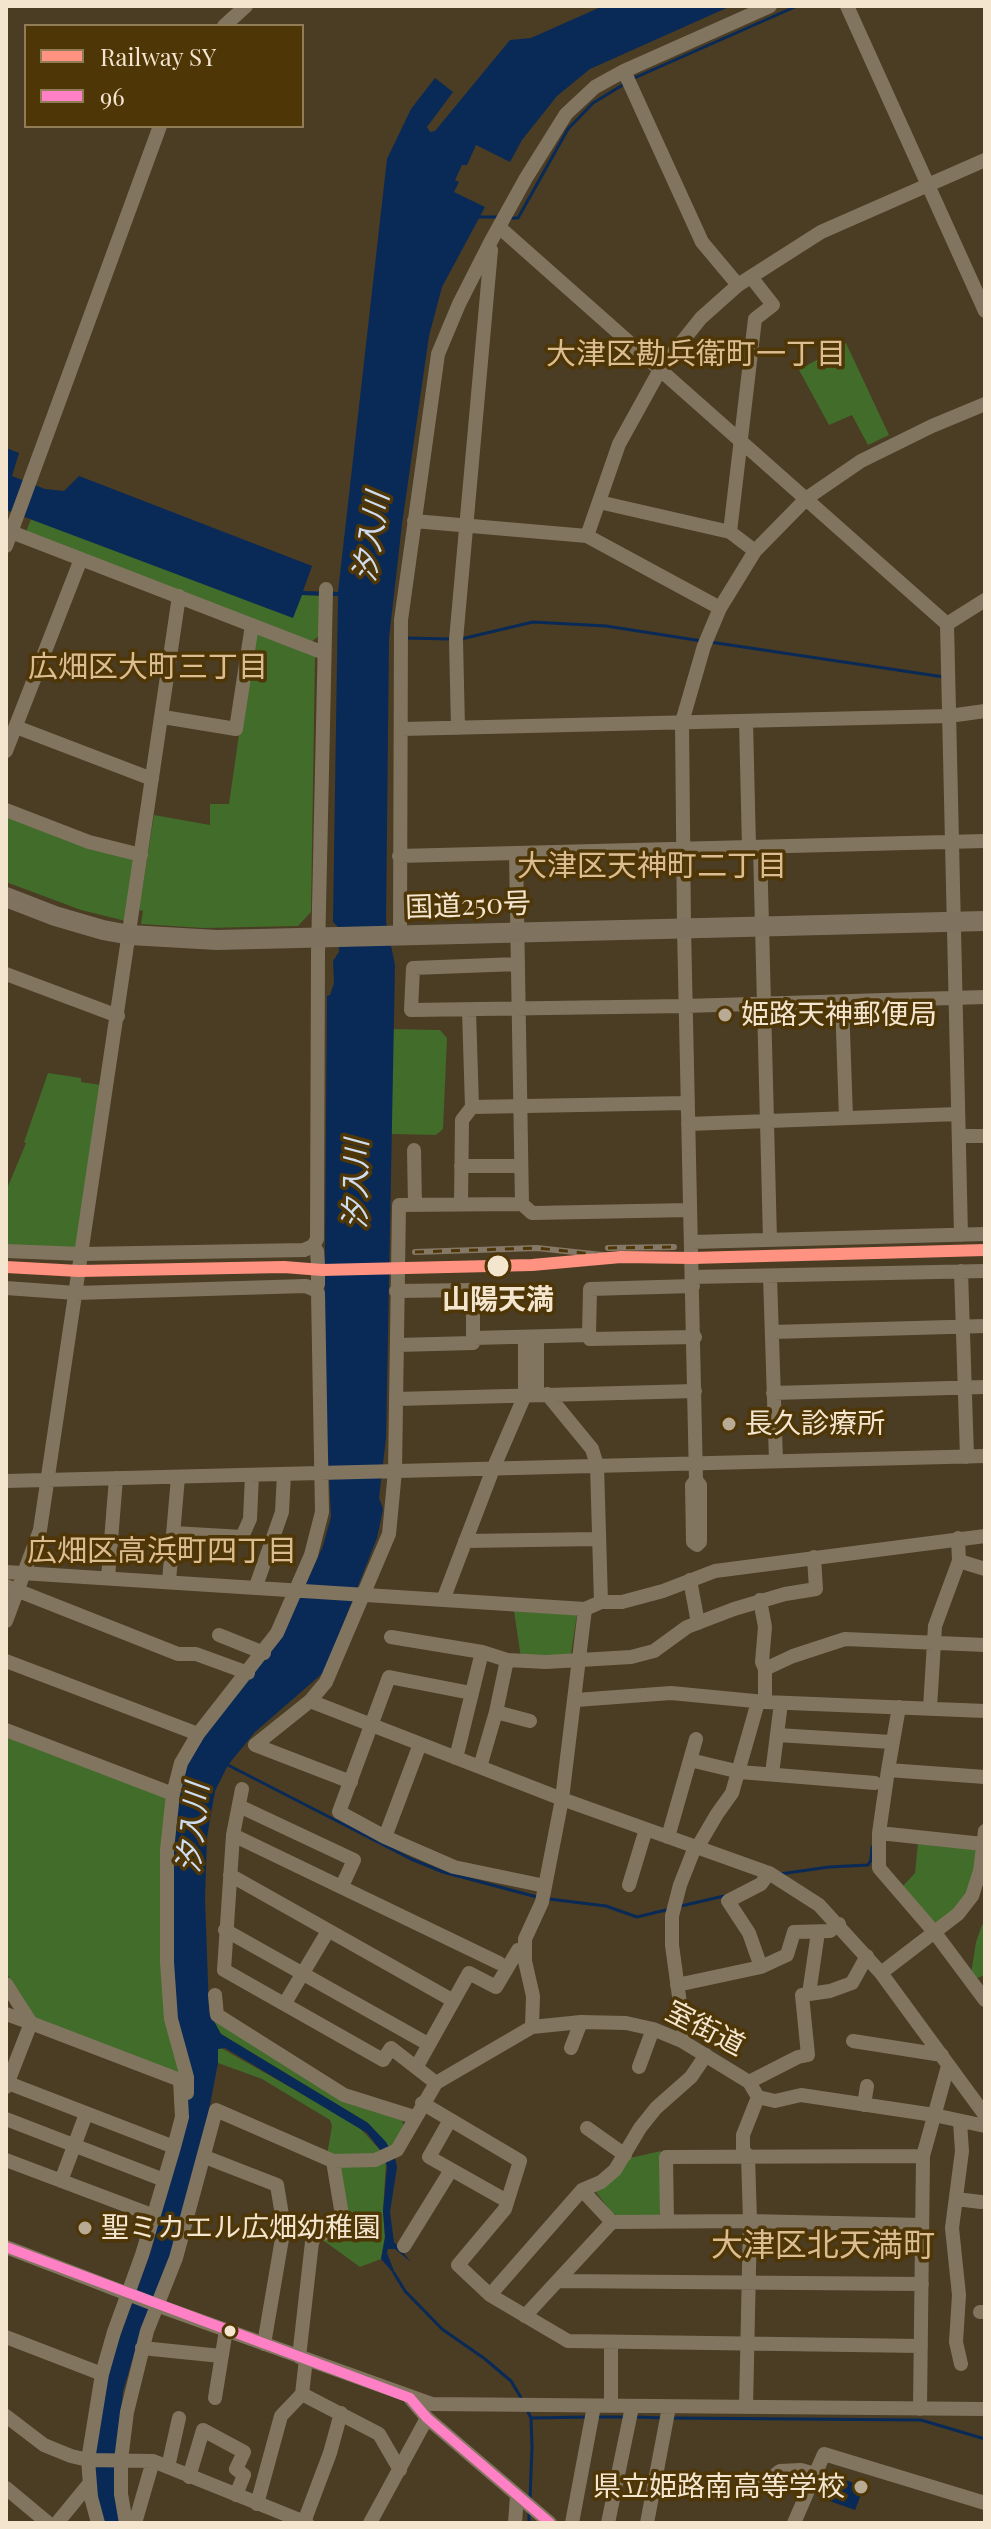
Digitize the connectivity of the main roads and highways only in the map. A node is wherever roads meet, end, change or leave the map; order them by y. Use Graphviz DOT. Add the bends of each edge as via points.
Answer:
graph roads {
  1 [pos="6,897"];
  2 [pos="985,921"];
  1 -- 2 [label="highway, 国道250号" via="130,935 217,940"];
}
